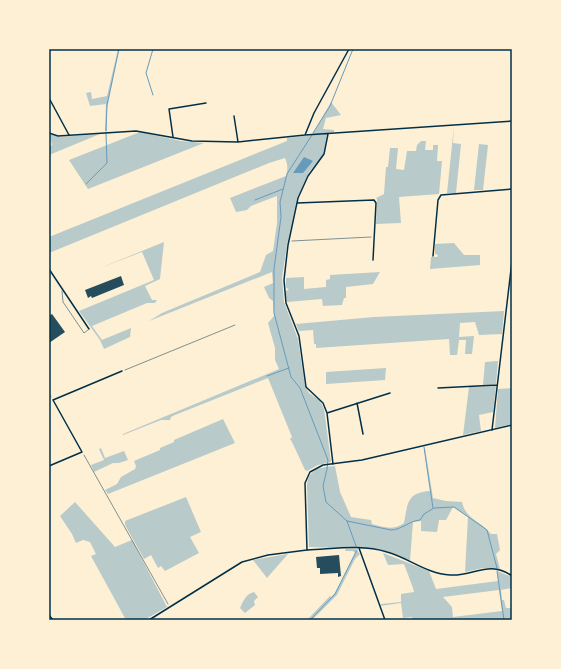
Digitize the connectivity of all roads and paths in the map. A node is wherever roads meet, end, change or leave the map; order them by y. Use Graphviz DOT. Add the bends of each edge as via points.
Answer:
graph roads {
  1 [pos="349,49"];
  2 [pos="49,98"];
  3 [pos="206,103"];
  4 [pos="234,116"];
  5 [pos="512,121"];
  6 [pos="49,133"];
  7 [pos="328,134"];
  8 [pos="69,135"];
  9 [pos="305,135"];
  10 [pos="173,137"];
  11 [pos="238,142"];
  12 [pos="512,189"];
  13 [pos="297,203"];
  14 [pos="374,237"];
  15 [pos="289,241"];
  16 [pos="433,256"];
  17 [pos="373,260"];
  18 [pos="512,261"];
  19 [pos="49,270"];
  20 [pos="63,290"];
  21 [pos="235,325"];
  22 [pos="89,329"];
  23 [pos="122,372"];
  24 [pos="497,385"];
  25 [pos="438,388"];
  26 [pos="49,393"];
  27 [pos="390,394"];
  28 [pos="53,400"];
  29 [pos="357,403"];
  30 [pos="326,413"];
  31 [pos="512,425"];
  32 [pos="492,430"];
  33 [pos="363,434"];
  34 [pos="82,452"];
  35 [pos="333,464"];
  36 [pos="49,466"];
  37 [pos="359,548"];
  38 [pos="307,550"];
  39 [pos="512,576"];
  40 [pos="169,607"];
  41 [pos="49,615"];
  42 [pos="53,620"];
  43 [pos="149,620"];
  44 [pos="385,620"];
  1 -- 9 [label="street" via="316,109"];
  2 -- 8 [label="street"];
  3 -- 10 [label="street" via="169,109"];
  4 -- 11 [label="street"];
  5 -- 7 [label="street"];
  6 -- 8 [label="street" via="55,136"];
  7 -- 9 [label="street"];
  7 -- 13 [label="street" via="324,154 306,179"];
  8 -- 10 [label="street" via="136,131"];
  9 -- 11 [label="street"];
  10 -- 11 [label="street" via="198,141"];
  12 -- 16 [label="street" via="440,196"];
  13 -- 14 [label="street" via="375,201"];
  13 -- 15 [label="street"];
  14 -- 15 [label="path"];
  14 -- 17 [label="street"];
  15 -- 30 [label="street" via="284,273 285,300 298,336 306,387 323,403"];
  18 -- 24 [label="street"];
  19 -- 20 [label="street"];
  20 -- 22 [label="street"];
  20 -- 22 [label="lane" via="64,304 84,333"];
  21 -- 23 [label="path"];
  23 -- 28 [label="street"];
  24 -- 25 [label="street"];
  24 -- 32 [label="street"];
  26 -- 28 [label="path"];
  27 -- 29 [label="street"];
  28 -- 34 [label="street"];
  29 -- 30 [label="street"];
  29 -- 33 [label="street"];
  30 -- 35 [label="street"];
  31 -- 32 [label="street"];
  32 -- 35 [label="street"];
  34 -- 36 [label="street"];
  34 -- 40 [label="path"];
  35 -- 38 [label="street" via="312,470 306,480"];
  37 -- 38 [label="street"];
  37 -- 39 [label="street" via="386,552 445,575 488,568 504,571"];
  37 -- 44 [label="street"];
  38 -- 40 [label="street" via="268,555 242,562"];
  40 -- 43 [label="street"];
  41 -- 42 [label="street"];
}
